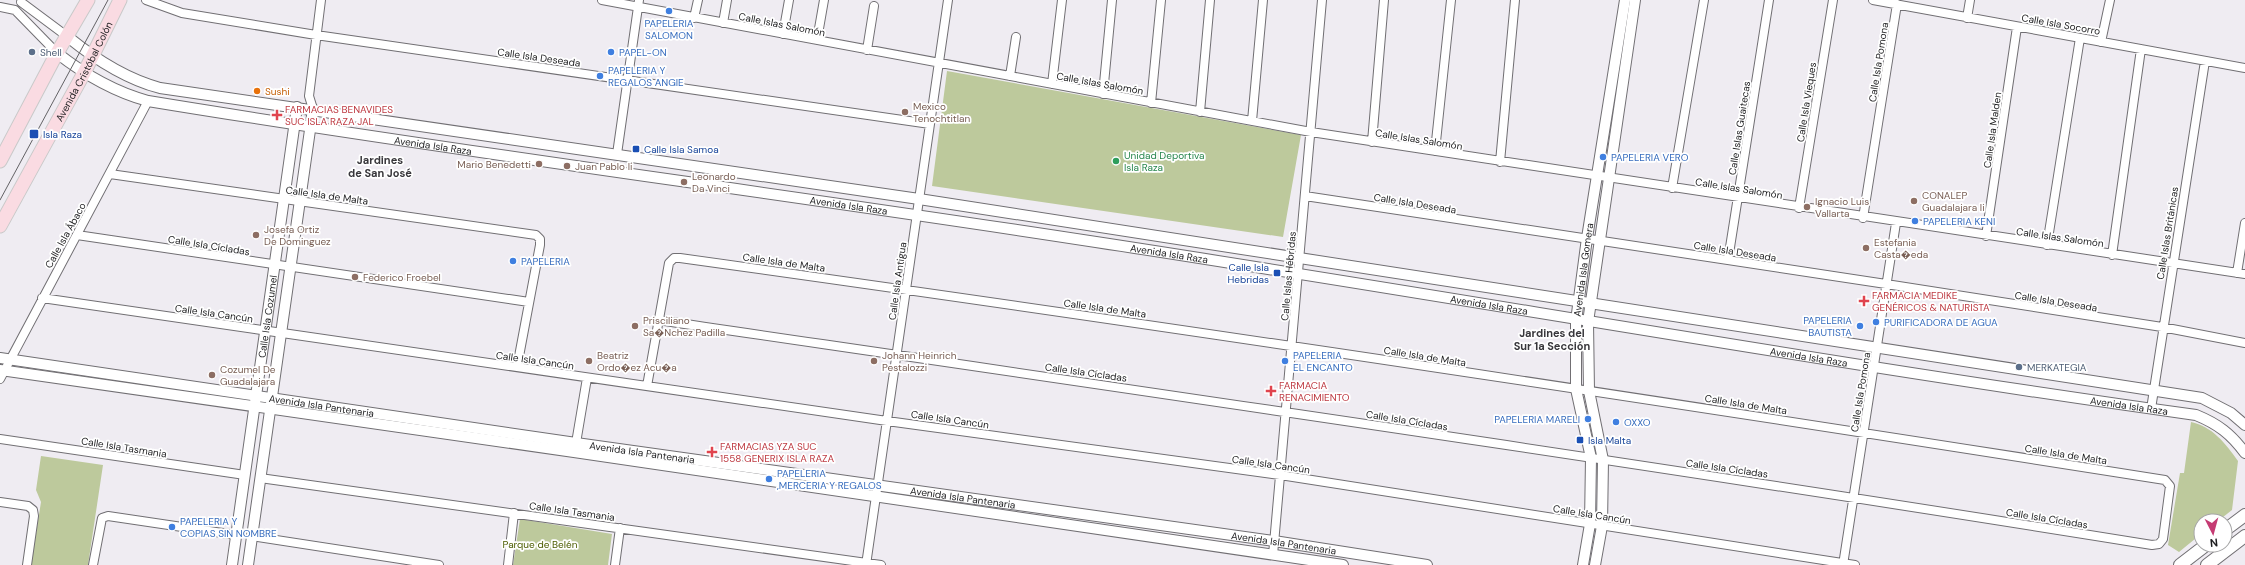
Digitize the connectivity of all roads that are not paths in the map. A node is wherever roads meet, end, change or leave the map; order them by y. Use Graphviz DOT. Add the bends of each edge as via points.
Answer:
graph roads {
  1 [pos="88,0"];
  2 [pos="120,0"];
  3 [pos="146,0"];
  4 [pos="321,0"];
  5 [pos="602,0"];
  6 [pos="698,0"];
  7 [pos="727,0"];
  8 [pos="789,0"];
  9 [pos="824,0"];
  10 [pos="948,0"];
  11 [pos="1062,0"];
  12 [pos="1112,0"];
  13 [pos="1161,0"];
  14 [pos="1210,0"];
  15 [pos="1264,0"];
  16 [pos="1322,0"];
  17 [pos="1384,0"];
  18 [pos="1451,0"];
  19 [pos="1515,0"];
  20 [pos="1625,0"];
  21 [pos="1635,0"];
  22 [pos="1704,0"];
  23 [pos="1769,0"];
  24 [pos="1833,0"];
  25 [pos="1873,0"];
  26 [pos="1970,0"];
  27 [pos="2110,0"];
  28 [pos="21,1"];
  29 [pos="639,4"];
  30 [pos="1897,4"];
  31 [pos="874,6"];
  32 [pos="0,8"];
  33 [pos="15,10"];
  34 [pos="694,18"];
  35 [pos="1967,18"];
  36 [pos="723,23"];
  37 [pos="2017,27"];
  38 [pos="783,34"];
  39 [pos="316,35"];
  40 [pos="68,37"];
  41 [pos="1016,37"];
  42 [pos="2080,38"];
  43 [pos="817,40"];
  44 [pos="2101,42"];
  45 [pos="867,50"];
  46 [pos="2141,50"];
  47 [pos="57,53"];
  48 [pos="92,56"];
  49 [pos="2205,61"];
  50 [pos="939,63"];
  51 [pos="2245,68"];
  52 [pos="84,73"];
  53 [pos="1010,76"];
  54 [pos="628,80"];
  55 [pos="1052,84"];
  56 [pos="1103,94"];
  57 [pos="309,96"];
  58 [pos="148,102"];
  59 [pos="1151,103"];
  60 [pos="297,107"];
  61 [pos="313,110"];
  62 [pos="1200,112"];
  63 [pos="1252,121"];
  64 [pos="295,124"];
  65 [pos="930,124"];
  66 [pos="310,126"];
  67 [pos="1311,132"];
  68 [pos="1372,142"];
  69 [pos="1434,151"];
  70 [pos="617,154"];
  71 [pos="0,161"];
  72 [pos="1500,162"];
  73 [pos="110,174"];
  74 [pos="1596,176"];
  75 [pos="1609,178"];
  76 [pos="1672,188"];
  77 [pos="1305,196"];
  78 [pos="1738,198"];
  79 [pos="919,199"];
  80 [pos="284,200"];
  81 [pos="300,202"];
  82 [pos="1799,208"];
  83 [pos="917,214"];
  84 [pos="1863,218"];
  85 [pos="1896,223"];
  86 [pos="2245,223"];
  87 [pos="0,226"];
  88 [pos="77,235"];
  89 [pos="1986,236"];
  90 [pos="1587,238"];
  91 [pos="1600,240"];
  92 [pos="2047,245"];
  93 [pos="2112,255"];
  94 [pos="1300,258"];
  95 [pos="1728,260"];
  96 [pos="2173,264"];
  97 [pos="274,265"];
  98 [pos="290,267"];
  99 [pos="1298,273"];
  100 [pos="2241,274"];
  101 [pos="1886,284"];
  102 [pos="906,289"];
  103 [pos="42,298"];
  104 [pos="529,302"];
  105 [pos="1578,302"];
  106 [pos="1590,304"];
  107 [pos="658,320"];
  108 [pos="1576,321"];
  109 [pos="1588,322"];
  110 [pos="2162,328"];
  111 [pos="264,331"];
  112 [pos="280,333"];
  113 [pos="2245,343"];
  114 [pos="1292,346"];
  115 [pos="1876,349"];
  116 [pos="896,355"];
  117 [pos="5,359"];
  118 [pos="1874,366"];
  119 [pos="517,367"];
  120 [pos="2,373"];
  121 [pos="587,378"];
  122 [pos="647,386"];
  123 [pos="1576,389"];
  124 [pos="1589,391"];
  125 [pos="2153,391"];
  126 [pos="256,395"];
  127 [pos="270,397"];
  128 [pos="255,407"];
  129 [pos="269,409"];
  130 [pos="2151,409"];
  131 [pos="1286,411"];
  132 [pos="887,421"];
  133 [pos="2245,425"];
  134 [pos="1864,433"];
  135 [pos="0,439"];
  136 [pos="575,447"];
  137 [pos="2245,453"];
  138 [pos="1591,458"];
  139 [pos="1603,460"];
  140 [pos="245,475"];
  141 [pos="1280,475"];
  142 [pos="260,478"];
  143 [pos="878,485"];
  144 [pos="876,497"];
  145 [pos="1854,497"];
  146 [pos="0,502"];
  147 [pos="514,513"];
  148 [pos="2245,515"];
  149 [pos="1590,524"];
  150 [pos="2233,524"];
  151 [pos="1602,526"];
  152 [pos="620,528"];
  153 [pos="236,535"];
  154 [pos="251,536"];
  155 [pos="2245,536"];
  156 [pos="1274,541"];
  157 [pos="2152,545"];
  158 [pos="2196,553"];
  159 [pos="1273,555"];
  160 [pos="866,564"];
  161 [pos="1843,564"];
  162 [pos="27,565"];
  163 [pos="93,565"];
  164 [pos="232,565"];
  165 [pos="248,565"];
  166 [pos="439,565"];
  167 [pos="508,565"];
  168 [pos="615,565"];
  169 [pos="881,565"];
  170 [pos="1343,565"];
  171 [pos="1428,565"];
  172 [pos="1583,565"];
  173 [pos="1595,565"];
  174 [pos="1855,565"];
  175 [pos="2180,565"];
  176 [pos="2207,565"];
  1 -- 40 [label="main road"];
  2 -- 48 [label="main road, Avenida Cristóbal Colón"];
  3 -- 39 [label="street, Calle Isla Deseada" via="182,13"];
  4 -- 39 [label="street, Calle Isla Cozumel"];
  5 -- 29 [label="street, Calle Islas Salomón"];
  6 -- 34 [label="street"];
  7 -- 36 [label="street"];
  8 -- 38 [label="street"];
  9 -- 43 [label="street"];
  10 -- 50 [label="street, Calle Isla Antigua"];
  11 -- 55 [label="street"];
  12 -- 56 [label="street"];
  13 -- 59 [label="street"];
  14 -- 62 [label="street"];
  15 -- 63 [label="street"];
  16 -- 67 [label="street, Calle Islas Hébridas"];
  17 -- 68 [label="street"];
  18 -- 69 [label="street"];
  19 -- 72 [label="street"];
  20 -- 74 [label="street, Avenida Isla Gomera"];
  21 -- 75 [label="street, Avenida Isla Gomera"];
  22 -- 76 [label="street"];
  23 -- 78 [label="street, Calle Islas Guaitecas"];
  24 -- 82 [label="street, Calle Isla Vieques"];
  25 -- 30 [label="street, Calle Isla Socorro"];
  26 -- 35 [label="street"];
  27 -- 44 [label="street"];
  28 -- 33 [label="street"];
  28 -- 40 [label="street"];
  29 -- 34 [label="street, Calle Islas Salomón"];
  29 -- 54 [label="street"];
  30 -- 35 [label="street, Calle Isla Socorro"];
  30 -- 84 [label="street, Calle Isla Pomona"];
  31 -- 45 [label="street"];
  32 -- 33 [label="street"];
  33 -- 47 [label="street"];
  34 -- 36 [label="street, Calle Islas Salomón"];
  35 -- 37 [label="street, Calle Isla Socorro"];
  36 -- 38 [label="street, Calle Islas Salomón"];
  37 -- 42 [label="street, Calle Isla Socorro"];
  37 -- 89 [label="street, Calle Isla Malden"];
  38 -- 43 [label="street, Calle Islas Salomón"];
  39 -- 54 [label="street, Calle Isla Deseada"];
  39 -- 57 [label="street, Calle Isla Cozumel"];
  40 -- 47 [label="main road"];
  40 -- 48 [label="street, Avenida Isla Raza"];
  41 -- 53 [label="street"];
  42 -- 44 [label="street, Calle Isla Socorro"];
  42 -- 92 [label="street"];
  43 -- 45 [label="street, Calle Islas Salomón"];
  44 -- 46 [label="street, Calle Isla Socorro"];
  45 -- 50 [label="street, Calle Islas Salomón"];
  46 -- 49 [label="street, Calle Isla Socorro"];
  46 -- 93 [label="street"];
  47 -- 52 [label="street, Avenida Isla Raza"];
  47 -- 71 [label="main road"];
  48 -- 52 [label="main road, Avenida Cristóbal Colón"];
  48 -- 60 [label="street, Avenida Isla Raza" via="128,77 160,88"];
  49 -- 51 [label="street, Calle Isla Socorro"];
  49 -- 96 [label="street, Calle Islas Británicas"];
  50 -- 53 [label="street, Calle Islas Salomón"];
  50 -- 65 [label="street, Calle Isla Antigua"];
  52 -- 58 [label="street, Avenida Isla Raza" via="120,92"];
  52 -- 87 [label="main road, Avenida Cristóbal Colón"];
  53 -- 55 [label="street, Calle Islas Salomón"];
  54 -- 65 [label="street, Calle Isla Deseada"];
  54 -- 70 [label="street"];
  55 -- 56 [label="street, Calle Islas Salomón"];
  56 -- 59 [label="street, Calle Islas Salomón"];
  57 -- 60 [label="street"];
  57 -- 61 [label="street, Calle Isla Cozumel"];
  58 -- 64 [label="street, Avenida Isla Raza"];
  58 -- 73 [label="street, Calle Isla Ábaco"];
  59 -- 62 [label="street, Calle Islas Salomón"];
  60 -- 61 [label="street, Avenida Isla Raza"];
  60 -- 64 [label="street, Calle Isla Cozumel"];
  61 -- 66 [label="street, Calle Isla Cozumel"];
  61 -- 70 [label="street, Avenida Isla Raza"];
  62 -- 63 [label="street, Calle Islas Salomón"];
  63 -- 67 [label="street, Calle Islas Salomón"];
  64 -- 66 [label="street, Avenida Isla Raza"];
  64 -- 80 [label="street, Calle Isla Cozumel"];
  65 -- 79 [label="street, Calle Isla Antigua"];
  66 -- 81 [label="street, Calle Isla Cozumel"];
  66 -- 83 [label="street, Avenida Isla Raza"];
  67 -- 68 [label="street, Calle Islas Salomón"];
  67 -- 77 [label="street, Calle Islas Hébridas"];
  68 -- 69 [label="street, Calle Islas Salomón"];
  69 -- 72 [label="street, Calle Islas Salomón"];
  70 -- 79 [label="street, Avenida Isla Raza"];
  72 -- 74 [label="street, Calle Islas Salomón"];
  73 -- 80 [label="street, Calle Isla de Malta"];
  73 -- 88 [label="street, Calle Isla Ábaco"];
  74 -- 75 [label="street, Calle Islas Salomón"];
  74 -- 90 [label="street, Avenida Isla Gomera"];
  75 -- 76 [label="street, Calle Islas Salomón"];
  75 -- 91 [label="street, Avenida Isla Gomera"];
  76 -- 78 [label="street, Calle Islas Salomón"];
  77 -- 90 [label="street, Calle Isla Deseada"];
  77 -- 94 [label="street, Calle Islas Hébridas"];
  78 -- 82 [label="street, Calle Islas Salomón"];
  78 -- 95 [label="street, Calle Islas Guaitecas"];
  79 -- 83 [label="street, Calle Isla Antigua"];
  79 -- 94 [label="street, Avenida Isla Raza"];
  80 -- 81 [label="street, Calle Isla de Malta"];
  80 -- 97 [label="street, Calle Isla Cozumel"];
  81 -- 98 [label="street, Calle Isla Cozumel"];
  81 -- 104 [label="street, Calle Isla de Malta" via="536,234 540,239"];
  82 -- 84 [label="street, Calle Islas Salomón"];
  83 -- 99 [label="street, Avenida Isla Raza"];
  83 -- 102 [label="street, Calle Isla Antigua"];
  84 -- 85 [label="street, Calle Islas Salomón"];
  85 -- 89 [label="street, Calle Islas Salomón"];
  85 -- 101 [label="street, Calle Isla Pomona"];
  86 -- 100 [label="street"];
  88 -- 97 [label="street, Calle Isla Cícladas"];
  88 -- 103 [label="street, Calle Isla Ábaco"];
  89 -- 92 [label="street, Calle Islas Salomón"];
  90 -- 91 [label="street, Calle Isla Deseada"];
  90 -- 105 [label="street, Avenida Isla Gomera"];
  91 -- 95 [label="street, Calle Isla Deseada"];
  91 -- 106 [label="street, Avenida Isla Gomera"];
  92 -- 93 [label="street, Calle Islas Salomón"];
  93 -- 96 [label="street, Calle Islas Salomón"];
  94 -- 99 [label="street, Calle Islas Hébridas"];
  94 -- 105 [label="street, Avenida Isla Raza"];
  95 -- 101 [label="street, Calle Isla Deseada"];
  96 -- 100 [label="street, Calle Islas Salomón"];
  96 -- 110 [label="street, Calle Islas Británicas"];
  97 -- 98 [label="street, Calle Isla Cícladas"];
  97 -- 111 [label="street, Calle Isla Cozumel"];
  98 -- 104 [label="street, Calle Isla Cícladas"];
  98 -- 112 [label="street, Calle Isla Cozumel"];
  99 -- 108 [label="street, Avenida Isla Raza"];
  99 -- 114 [label="street, Calle Islas Hébridas"];
  101 -- 110 [label="street, Calle Isla Deseada"];
  101 -- 115 [label="street, Calle Isla Pomona"];
  102 -- 107 [label="street, Calle Isla de Malta" via="674,258 669,263"];
  102 -- 114 [label="street, Calle Isla de Malta"];
  102 -- 116 [label="street, Calle Isla Antigua"];
  103 -- 111 [label="street, Calle Isla Cancún"];
  103 -- 117 [label="street, Calle Isla Ábaco"];
  104 -- 119 [label="street"];
  105 -- 106 [label="street, Avenida Isla Raza"];
  105 -- 108 [label="street, Avenida Isla Gomera"];
  106 -- 109 [label="street, Avenida Isla Gomera"];
  106 -- 115 [label="street, Avenida Isla Raza"];
  107 -- 116 [label="street, Calle Isla Cícladas"];
  107 -- 122 [label="street"];
  108 -- 109 [label="street, Avenida Isla Raza"];
  108 -- 123 [label="street, Avenida Isla Gomera"];
  109 -- 118 [label="street, Avenida Isla Raza"];
  109 -- 124 [label="street, Avenida Isla Gomera"];
  110 -- 113 [label="street, Calle Isla Deseada"];
  110 -- 125 [label="street, Calle Islas Británicas"];
  111 -- 112 [label="street, Calle Isla Cancún"];
  111 -- 126 [label="street, Calle Isla Cozumel"];
  112 -- 119 [label="street, Calle Isla Cancún"];
  112 -- 127 [label="street, Calle Isla Cozumel"];
  114 -- 123 [label="street, Calle Isla de Malta"];
  114 -- 131 [label="street, Calle Islas Hébridas"];
  115 -- 118 [label="street, Calle Isla Pomona"];
  115 -- 125 [label="street, Avenida Isla Raza"];
  116 -- 131 [label="street, Calle Isla Cícladas"];
  116 -- 132 [label="street, Calle Isla Antigua"];
  117 -- 120 [label="street, Calle Isla Ábaco"];
  117 -- 126 [label="street, Avenida Isla Pantenaria"];
  118 -- 130 [label="street, Avenida Isla Raza"];
  118 -- 134 [label="street, Calle Isla Pomona"];
  119 -- 121 [label="street, Calle Isla Cancún"];
  120 -- 128 [label="street, Avenida Isla Pantenaria"];
  121 -- 122 [label="street, Calle Isla Cancún"];
  121 -- 136 [label="street"];
  122 -- 132 [label="street, Calle Isla Cancún"];
  123 -- 124 [label="street, Calle Isla de Malta"];
  123 -- 138 [label="street, Avenida Isla Gomera"];
  124 -- 134 [label="street, Calle Isla de Malta"];
  124 -- 139 [label="street, Avenida Isla Gomera"];
  125 -- 130 [label="street, Calle Islas Británicas"];
  125 -- 133 [label="street, Avenida Isla Raza" via="2202,398 2232,413"];
  126 -- 127 [label="street, Avenida Isla Pantenaria"];
  126 -- 128 [label="street, Calle Isla Cozumel"];
  127 -- 129 [label="street, Calle Isla Cozumel"];
  127 -- 136 [label="street, Avenida Isla Pantenaria"];
  128 -- 129 [label="street, Avenida Isla Pantenaria"];
  128 -- 140 [label="street, Calle Isla Cozumel"];
  129 -- 136 [label="street, Avenida Isla Pantenaria"];
  129 -- 142 [label="street, Calle Isla Cozumel"];
  130 -- 137 [label="street, Avenida Isla Raza" via="2196,415 2212,422 2235,439"];
  131 -- 138 [label="street, Calle Isla Cícladas"];
  131 -- 141 [label="street, Calle Islas Hébridas"];
  132 -- 141 [label="street, Calle Isla Cancún"];
  132 -- 143 [label="street, Calle Isla Antigua"];
  134 -- 145 [label="street, Calle Isla Pomona"];
  134 -- 157 [label="street, Calle Isla de Malta" via="2165,480 2170,486 2163,539 2159,544"];
  135 -- 140 [label="street, Calle Isla Tasmania"];
  136 -- 143 [label="street, Avenida Isla Pantenaria"];
  136 -- 144 [label="street, Avenida Isla Pantenaria"];
  138 -- 139 [label="street, Calle Isla Cícladas"];
  138 -- 149 [label="street, Avenida Isla Gomera"];
  139 -- 145 [label="street, Calle Isla Cícladas"];
  139 -- 151 [label="street, Avenida Isla Gomera"];
  140 -- 153 [label="street, Calle Isla Cozumel"];
  141 -- 149 [label="street, Calle Isla Cancún"];
  141 -- 156 [label="street, Calle Islas Hébridas"];
  142 -- 147 [label="street, Calle Isla Tasmania"];
  142 -- 154 [label="street, Calle Isla Cozumel"];
  143 -- 144 [label="street, Calle Isla Antigua"];
  143 -- 156 [label="street, Avenida Isla Pantenaria"];
  144 -- 159 [label="street, Avenida Isla Pantenaria"];
  144 -- 160 [label="street, Calle Isla Antigua"];
  145 -- 157 [label="street, Calle Isla Cícladas"];
  145 -- 161 [label="street, Calle Isla Pomona"];
  146 -- 162 [label="street" via="28,506 33,510"];
  147 -- 152 [label="street, Calle Isla Tasmania"];
  147 -- 167 [label="street"];
  148 -- 150 [label="main road"];
  149 -- 151 [label="street, Calle Isla Cancún"];
  149 -- 172 [label="street, Avenida Isla Gomera"];
  151 -- 161 [label="street, Calle Isla Cancún"];
  151 -- 173 [label="street, Avenida Isla Gomera"];
  152 -- 160 [label="street, Calle Isla Tasmania"];
  152 -- 168 [label="street"];
  153 -- 163 [label="street" via="108,516 102,518"];
  153 -- 164 [label="street, Calle Isla Cozumel"];
  154 -- 165 [label="street, Calle Isla Cozumel"];
  154 -- 166 [label="street"];
  155 -- 176 [label="main road"];
  156 -- 159 [label="street, Calle Islas Hébridas"];
  156 -- 171 [label="street, Avenida Isla Pantenaria"];
  158 -- 175 [label="main road"];
  159 -- 170 [label="street, Avenida Isla Pantenaria"];
  160 -- 169 [label="street, Calle Isla Tasmania"];
  161 -- 174 [label="street, Calle Isla Cancún"];
}
